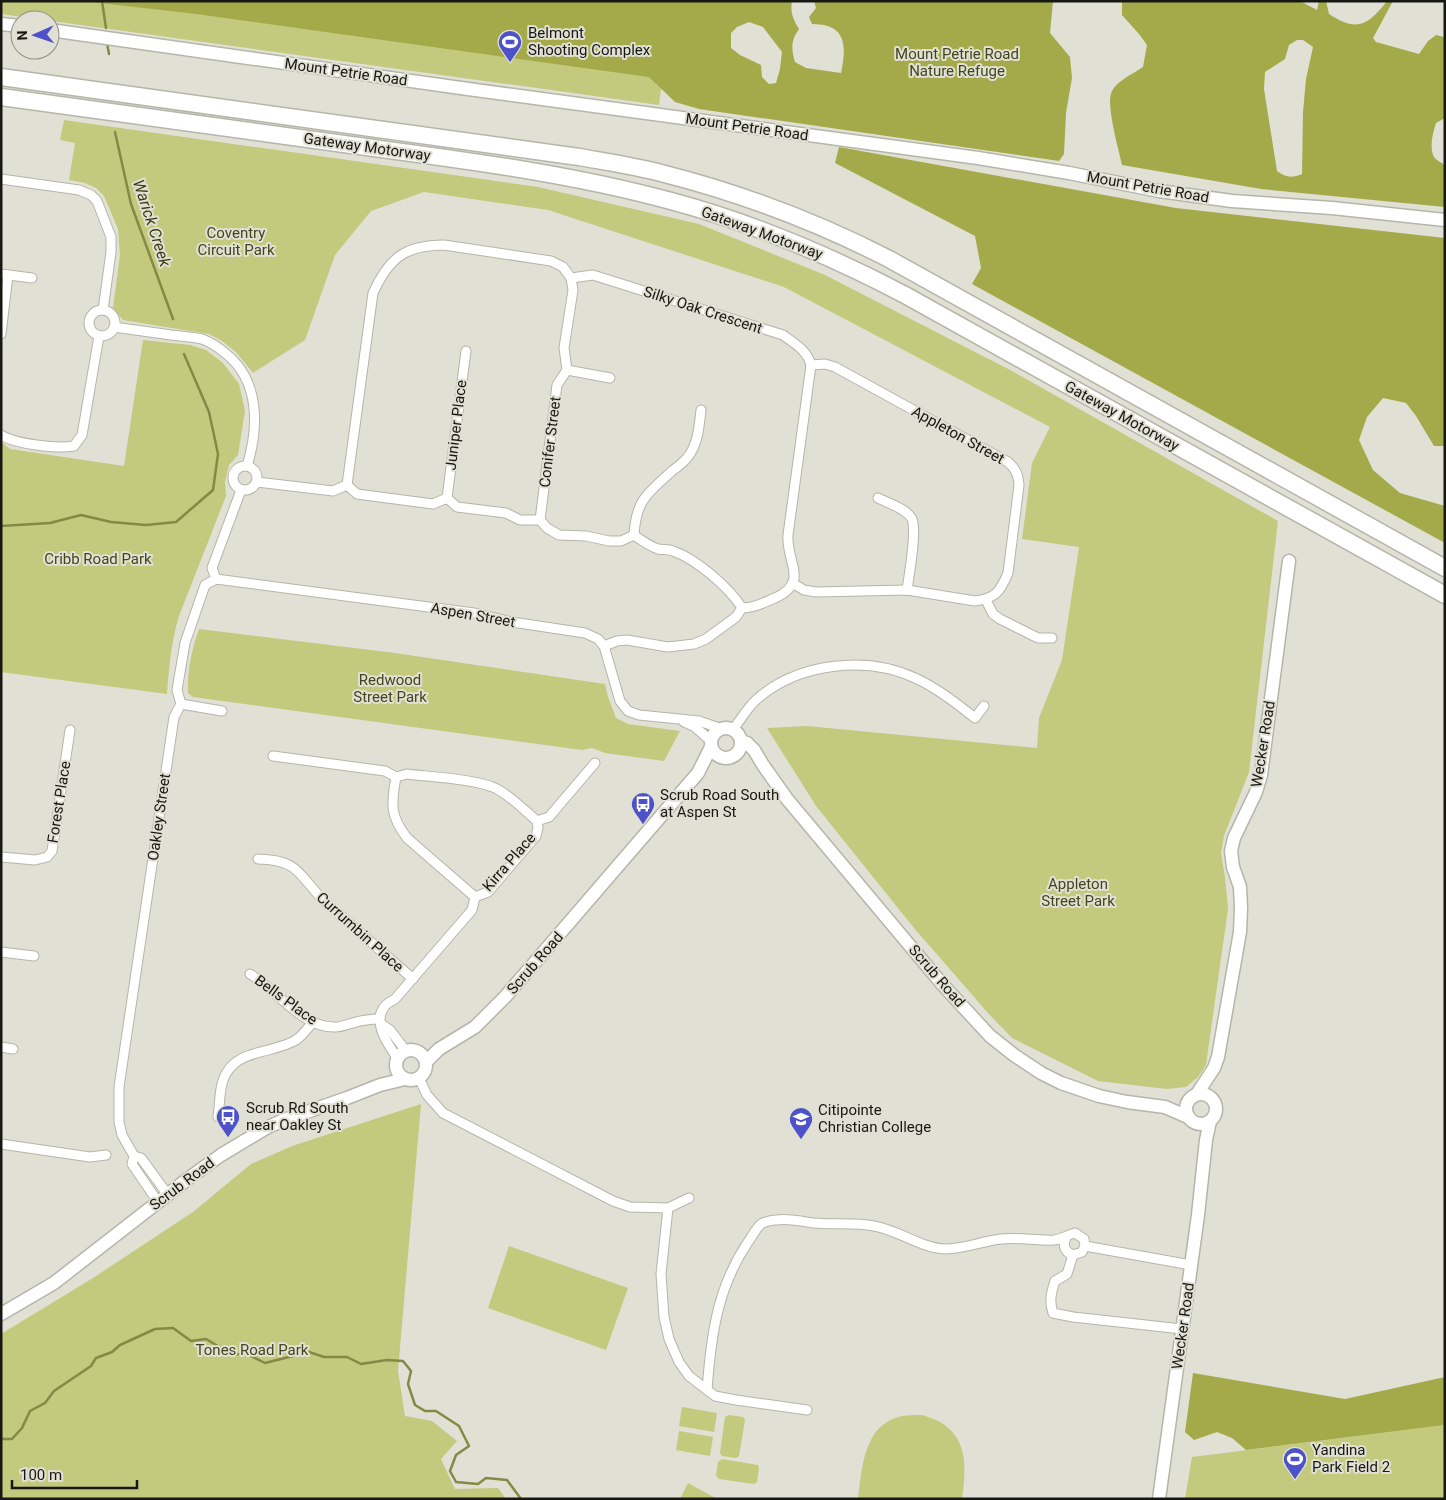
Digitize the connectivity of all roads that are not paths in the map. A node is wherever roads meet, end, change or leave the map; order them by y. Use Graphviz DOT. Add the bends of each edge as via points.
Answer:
graph roads {
  1 [pos="60,31"];
  2 [pos="1,78"];
  3 [pos="1,97"];
  4 [pos="1,179"];
  5 [pos="1445,220"];
  6 [pos="5,274"];
  7 [pos="32,278"];
  8 [pos="571,278"];
  9 [pos="103,310"];
  10 [pos="114,327"];
  11 [pos="1,334"];
  12 [pos="98,336"];
  13 [pos="466,351"];
  14 [pos="811,365"];
  15 [pos="567,370"];
  16 [pos="610,378"];
  17 [pos="701,410"];
  18 [pos="1,434"];
  19 [pos="247,466"];
  20 [pos="257,482"];
  21 [pos="347,485"];
  22 [pos="241,490"];
  23 [pos="447,498"];
  24 [pos="878,498"];
  25 [pos="540,520"];
  26 [pos="634,535"];
  27 [pos="1289,561"];
  28 [pos="1445,568"];
  29 [pos="216,579"];
  30 [pos="794,584"];
  31 [pos="907,590"];
  32 [pos="1445,595"];
  33 [pos="986,600"];
  34 [pos="742,608"];
  35 [pos="1052,638"];
  36 [pos="604,646"];
  37 [pos="181,704"];
  38 [pos="984,706"];
  39 [pos="222,711"];
  40 [pos="680,720"];
  41 [pos="727,729"];
  42 [pos="70,730"];
  43 [pos="741,741"];
  44 [pos="711,744"];
  45 [pos="273,756"];
  46 [pos="728,757"];
  47 [pos="595,764"];
  48 [pos="763,765"];
  49 [pos="698,773"];
  50 [pos="396,777"];
  51 [pos="537,821"];
  52 [pos="1,857"];
  53 [pos="258,859"];
  54 [pos="475,897"];
  55 [pos="1,952"];
  56 [pos="34,956"];
  57 [pos="250,974"];
  58 [pos="413,979"];
  59 [pos="381,1021"];
  60 [pos="312,1023"];
  61 [pos="1,1048"];
  62 [pos="13,1049"];
  63 [pos="423,1058"];
  64 [pos="401,1065"];
  65 [pos="1214,1068"];
  66 [pos="419,1078"];
  67 [pos="1193,1097"];
  68 [pos="1214,1102"];
  69 [pos="1165,1107"];
  70 [pos="218,1117"];
  71 [pos="1189,1119"];
  72 [pos="1210,1121"];
  73 [pos="2,1145"];
  74 [pos="1204,1153"];
  75 [pos="106,1155"];
  76 [pos="163,1198"];
  77 [pos="689,1198"];
  78 [pos="668,1208"];
  79 [pos="1066,1238"];
  80 [pos="1085,1246"];
  81 [pos="1073,1255"];
  82 [pos="1191,1265"];
  83 [pos="1,1314"];
  84 [pos="1182,1329"];
  85 [pos="707,1390"];
  86 [pos="807,1410"];
  87 [pos="1159,1499"];
  1 -- 5 [label="street, Mount Petrie Road" via="978,158 1168,193"];
  2 -- 28 [label="highway, Gateway Motorway" via="579,156 710,186 832,232 889,259"];
  3 -- 32 [label="highway, Gateway Motorway" via="550,174 648,194 737,222 831,258 905,295"];
  4 -- 9 [label="street" via="79,190 97,201 111,237"];
  6 -- 7 [label="street"];
  6 -- 11 [label="street"];
  8 -- 14 [label="street, Silky Oak Crescent" via="593,275 783,335 803,350"];
  8 -- 15 [label="street" via="573,290 564,348"];
  8 -- 21 [label="street" via="563,267 551,261 444,245 414,249 389,264 373,293"];
  9 -- 10 [label="street" via="112,316"];
  9 -- 12 [label="street" via="94,313 89,321 91,330"];
  10 -- 12 [label="street" via="108,334"];
  10 -- 19 [label="street" via="203,340 230,357 250,386 254,403 253,438"];
  12 -- 18 [label="street" via="82,435 74,446 64,448 17,441"];
  13 -- 23 [label="street, Juniper Place"];
  14 -- 30 [label="street" via="787,544"];
  14 -- 33 [label="street, Appleton Street" via="834,366 1014,468 1019,485 1008,573 995,596"];
  15 -- 16 [label="street"];
  15 -- 25 [label="street, Conifer Street" via="557,385"];
  17 -- 26 [label="street" via="694,447 687,459 650,491 639,506"];
  19 -- 20 [label="street" via="256,472"];
  19 -- 22 [label="street" via="238,468 233,475 234,484"];
  20 -- 21 [label="street" via="333,491"];
  20 -- 22 [label="street" via="251,490"];
  21 -- 23 [label="street" via="357,494 433,504"];
  22 -- 29 [label="street" via="212,568"];
  23 -- 25 [label="street" via="456,507 506,514 520,520"];
  24 -- 31 [label="street" via="911,518 914,531"];
  25 -- 26 [label="street" via="558,535 609,541 622,541"];
  26 -- 34 [label="street" via="694,563 714,577"];
  27 -- 65 [label="street, Wecker Road" via="1261,775 1231,851 1232,867 1240,887 1240,932"];
  29 -- 36 [label="street, Aspen Street" via="474,613 585,633"];
  29 -- 37 [label="street, Oakley Street" via="205,585 185,643 177,690"];
  30 -- 31 [label="street" via="816,592"];
  30 -- 34 [label="street" via="787,593 753,608"];
  31 -- 33 [label="street"];
  33 -- 35 [label="street" via="993,614 1000,619 1038,638"];
  34 -- 36 [label="street" via="736,617 694,644 668,647 627,640"];
  36 -- 40 [label="street" via="620,702 628,711"];
  37 -- 39 [label="street"];
  37 -- 76 [label="street, Oakley Street" via="174,717 119,1088 119,1122 122,1135 134,1156 132,1164"];
  38 -- 41 [label="street" via="973,720 936,689 913,677 884,667 830,666 778,684 756,700"];
  40 -- 41 [label="street" via="699,721"];
  40 -- 44 [label="street" via="696,727"];
  41 -- 43 [label="street" via="740,736"];
  41 -- 44 [label="street" via="715,733"];
  42 -- 52 [label="street, Forest Place" via="52,851 46,858 35,860"];
  43 -- 46 [label="street" via="740,750"];
  43 -- 48 [label="street, Scrub Road" via="754,750"];
  44 -- 46 [label="street" via="715,754"];
  44 -- 49 [label="street, Scrub Road"];
  45 -- 50 [label="street, Kirra Place" via="385,772"];
  46 -- 48 [label="street" via="745,757"];
  46 -- 49 [label="street, Scrub Road"];
  47 -- 51 [label="street" via="550,817"];
  48 -- 69 [label="street, Scrub Road" via="787,799 990,1036 1041,1073 1081,1091"];
  49 -- 63 [label="street, Scrub Road" via="505,997 475,1026"];
  50 -- 51 [label="street, Kirra Place" via="407,774 484,784 510,798"];
  50 -- 54 [label="street" via="392,802 398,826 407,838"];
  51 -- 54 [label="street, Kirra Place" via="536,836 488,892"];
  53 -- 58 [label="street, Currumbin Place" via="293,866 323,900"];
  54 -- 58 [label="street, Kirra Place" via="472,910"];
  55 -- 56 [label="street"];
  57 -- 60 [label="street, Bells Place"];
  58 -- 59 [label="street, Kirra Place" via="384,1006"];
  59 -- 60 [label="street, Bells Place" via="366,1019 337,1028"];
  59 -- 64 [label="street" via="383,1037"];
  60 -- 70 [label="street" via="295,1041 233,1064 222,1083"];
  61 -- 62 [label="street"];
  63 -- 64 [label="street" via="413,1050"];
  63 -- 66 [label="street" via="425,1070"];
  64 -- 66 [label="street" via="410,1080"];
  64 -- 76 [label="street, Scrub Road" via="380,1085 266,1128"];
  65 -- 67 [label="street, Wecker Road"];
  65 -- 68 [label="street, Wecker Road"];
  66 -- 78 [label="street" via="434,1104 456,1121 613,1201 630,1206"];
  67 -- 68 [label="street" via="1207,1095"];
  67 -- 69 [label="street, Scrub Road"];
  67 -- 71 [label="street, Wecker Road" via="1185,1108"];
  68 -- 72 [label="street, Wecker Road" via="1216,1112"];
  69 -- 71 [label="street, Scrub Road"];
  71 -- 72 [label="street" via="1201,1124"];
  71 -- 74 [label="street, Wecker Road"];
  72 -- 74 [label="street, Wecker Road"];
  73 -- 75 [label="street" via="90,1157"];
  74 -- 82 [label="street, Wecker Road"];
  76 -- 83 [label="street, Scrub Road" via="54,1283"];
  77 -- 78 [label="street"];
  78 -- 85 [label="street" via="661,1274 664,1317 679,1362 689,1376"];
  79 -- 80 [label="street" via="1078,1234 1084,1239"];
  79 -- 81 [label="street" via="1065,1249"];
  79 -- 85 [label="street" via="1012,1238 944,1249 927,1246 872,1225 792,1219 762,1223 736,1260 714,1322"];
  80 -- 81 [label="street" via="1080,1254"];
  80 -- 82 [label="street"];
  81 -- 84 [label="street" via="1067,1274 1055,1281 1051,1291 1050,1304 1054,1313"];
  82 -- 84 [label="street, Wecker Road"];
  84 -- 87 [label="street, Wecker Road"];
  85 -- 86 [label="street" via="715,1396"];
}
